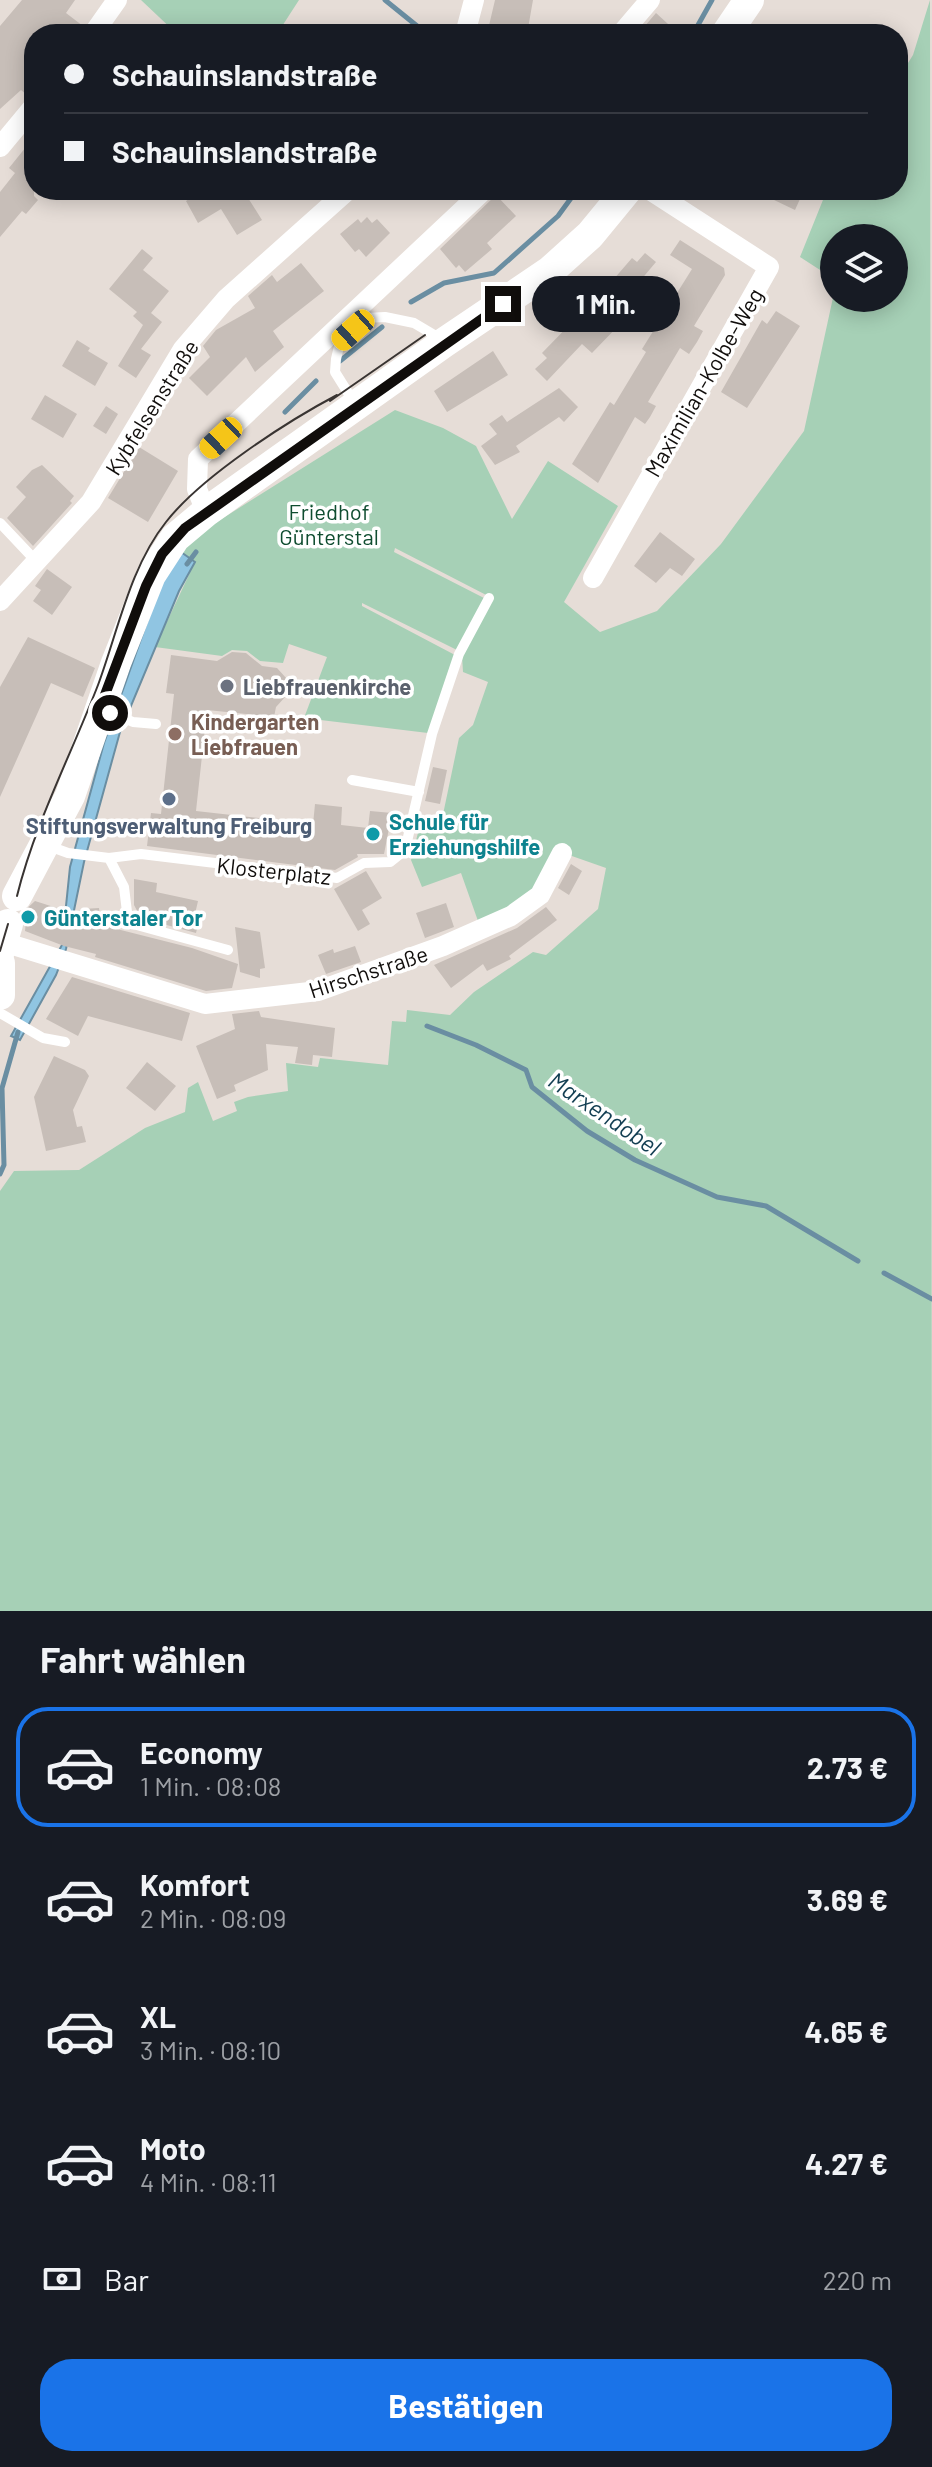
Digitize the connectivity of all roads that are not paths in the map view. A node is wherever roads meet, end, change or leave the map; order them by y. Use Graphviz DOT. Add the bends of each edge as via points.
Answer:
graph roads {
  1 [pos="117,0"];
  2 [pos="474,0"];
  3 [pos="650,0"];
  4 [pos="749,0"];
  5 [pos="100,24"];
  6 [pos="468,24"];
  7 [pos="630,24"];
  8 [pos="733,24"];
  9 [pos="24,118"];
  10 [pos="0,147"];
  11 [pos="337,200"];
  12 [pos="473,200"];
  13 [pos="619,200"];
  14 [pos="665,200"];
  15 [pos="445,342"];
  16 [pos="356,406"];
  17 [pos="206,512"];
  18 [pos="0,523"];
  19 [pos="35,560"];
  20 [pos="593,578"];
  21 [pos="489,598"];
  22 [pos="0,601"];
  23 [pos="105,710"];
  24 [pos="156,724"];
  25 [pos="352,780"];
  26 [pos="419,792"];
  27 [pos="57,849"];
  28 [pos="562,853"];
  29 [pos="109,858"];
  30 [pos="5,935"];
  31 [pos="228,950"];
  32 [pos="0,995"];
  33 [pos="0,1013"];
  34 [pos="65,1042"];
  1 -- 5 [label="street"];
  2 -- 6 [label="street"];
  3 -- 7 [label="street"];
  4 -- 8 [label="main road"];
  9 -- 10 [label="street"];
  11 -- 19 [label="street, Kybfelsenstraße" via="226,299 183,349 91,502"];
  12 -- 17 [label="street" via="198,459 197,489"];
  13 -- 15 [label="main road" via="550,271"];
  14 -- 20 [label="street, Maximilian-Kolbe-Weg" via="769,267"];
  15 -- 16 [label="main road"];
  15 -- 16 [label="lane" via="414,323 366,318 340,342 336,359 335,372"];
  16 -- 17 [label="main road"];
  17 -- 23 [label="main road" via="175,538 151,575"];
  18 -- 19 [label="lane"];
  19 -- 22 [label="street, Kybfelsenstraße"];
  21 -- 26 [label="lane, Klosterplatz" via="459,654"];
  23 -- 24 [label="lane" via="133,722"];
  23 -- 27 [label="main road" via="70,796"];
  25 -- 26 [label="lane"];
  26 -- 29 [label="lane, Klosterplatz" via="405,850 390,862 364,863 337,878 141,854"];
  27 -- 29 [label="lane, Klosterplatz"];
  27 -- 30 [label="main road"];
  28 -- 30 [label="street, Hirschstraße" via="540,895 511,916 318,991 205,1004 73,965"];
  29 -- 31 [label="lane" via="124,887 133,924"];
  30 -- 32 [label="main road"];
  33 -- 34 [label="lane" via="43,1038"];
}
